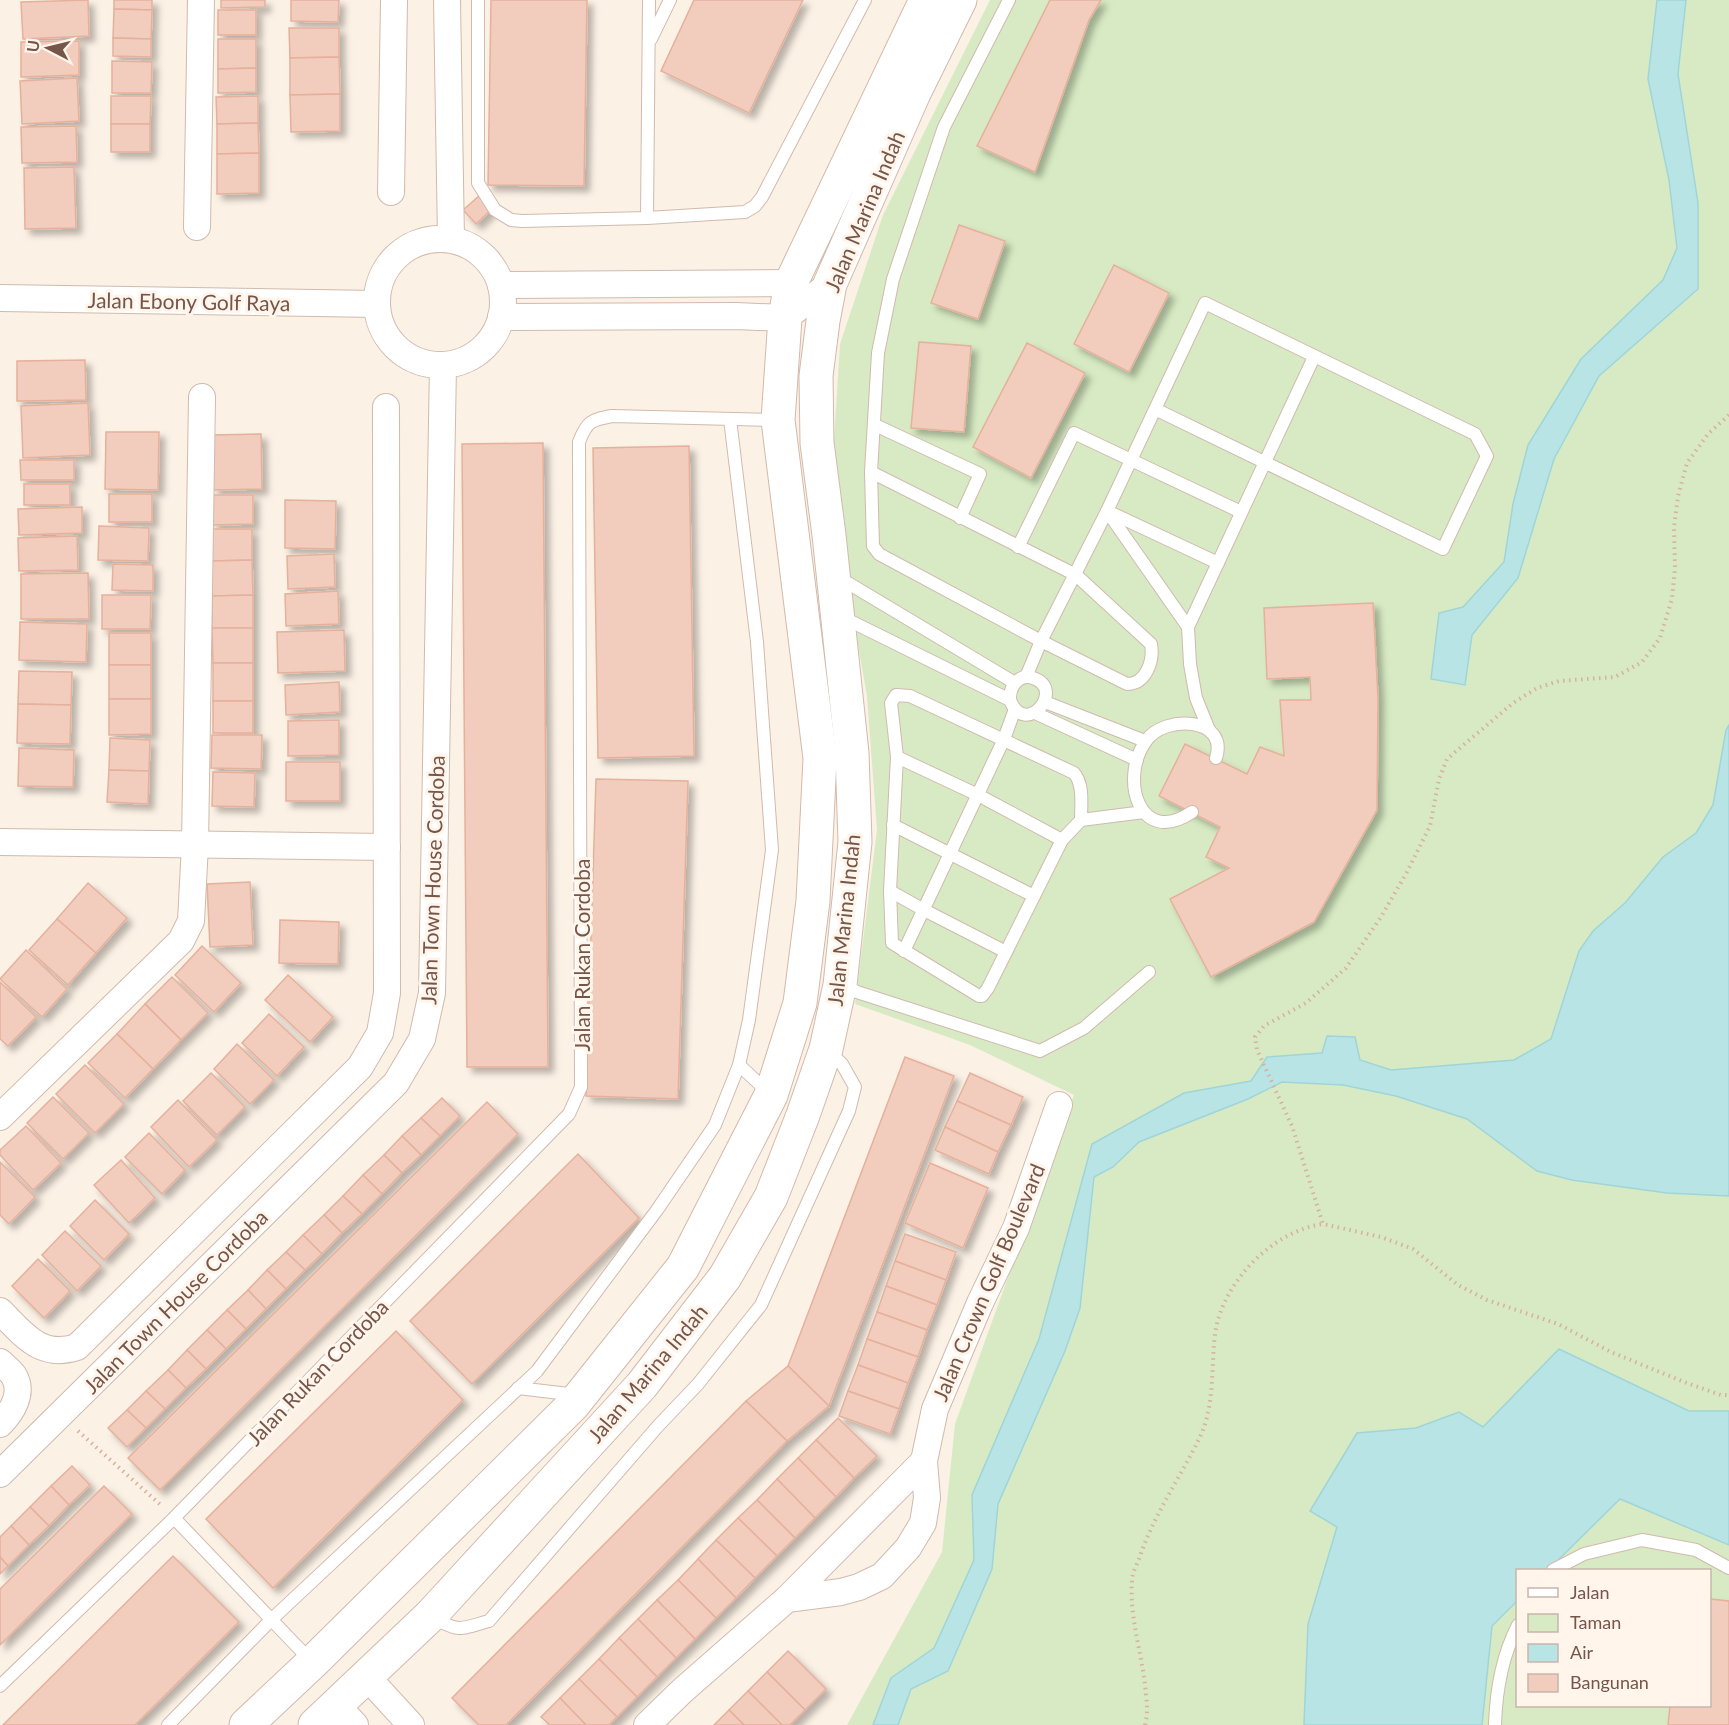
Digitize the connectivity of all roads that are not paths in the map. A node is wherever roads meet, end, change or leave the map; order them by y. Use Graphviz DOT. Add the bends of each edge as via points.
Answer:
graph roads {
  1 [pos="201,0"];
  2 [pos="394,0"];
  3 [pos="447,0"];
  4 [pos="478,0"];
  5 [pos="649,0"];
  6 [pos="670,0"];
  7 [pos="865,0"];
  8 [pos="926,0"];
  9 [pos="960,0"];
  10 [pos="1009,0"];
  11 [pos="649,43"];
  12 [pos="464,177"];
  13 [pos="391,192"];
  14 [pos="647,218"];
  15 [pos="197,227"];
  16 [pos="451,239"];
  17 [pos="791,283"];
  18 [pos="830,284"];
  19 [pos="501,285"];
  20 [pos="0,298"];
  21 [pos="377,304"];
  22 [pos="501,317"];
  23 [pos="785,318"];
  24 [pos="1314,357"];
  25 [pos="443,365"];
  26 [pos="202,397"];
  27 [pos="386,407"];
  28 [pos="1155,409"];
  29 [pos="730,419"];
  30 [pos="778,420"];
  31 [pos="874,425"];
  32 [pos="1131,460"];
  33 [pos="1265,462"];
  34 [pos="871,472"];
  35 [pos="1107,511"];
  36 [pos="1241,512"];
  37 [pos="960,518"];
  38 [pos="1018,547"];
  39 [pos="1218,563"];
  40 [pos="832,573"];
  41 [pos="1076,575"];
  42 [pos="837,615"];
  43 [pos="1188,627"];
  44 [pos="1041,641"];
  45 [pos="1021,680"];
  46 [pos="1045,702"];
  47 [pos="1012,704"];
  48 [pos="1035,713"];
  49 [pos="1209,730"];
  50 [pos="1004,739"];
  51 [pos="1145,741"];
  52 [pos="897,757"];
  53 [pos="1216,758"];
  54 [pos="1137,760"];
  55 [pos="978,795"];
  56 [pos="1144,812"];
  57 [pos="1192,812"];
  58 [pos="1081,820"];
  59 [pos="893,825"];
  60 [pos="1062,840"];
  61 [pos="0,842"];
  62 [pos="195,845"];
  63 [pos="387,847"];
  64 [pos="950,854"];
  65 [pos="890,891"];
  66 [pos="1034,896"];
  67 [pos="924,910"];
  68 [pos="904,951"];
  69 [pos="1006,952"];
  70 [pos="1149,972"];
  71 [pos="840,985"];
  72 [pos="826,1049"];
  73 [pos="739,1065"];
  74 [pos="771,1095"];
  75 [pos="1059,1105"];
  76 [pos="0,1117"];
  77 [pos="0,1311"];
  78 [pos="0,1362"];
  79 [pos="518,1389"];
  80 [pos="581,1395"];
  81 [pos="0,1424"];
  82 [pos="924,1461"];
  83 [pos="0,1474"];
  84 [pos="174,1518"];
  85 [pos="1729,1568"];
  86 [pos="1556,1569"];
  87 [pos="787,1599"];
  88 [pos="430,1616"];
  89 [pos="272,1619"];
  90 [pos="1516,1629"];
  91 [pos="313,1662"];
  92 [pos="367,1677"];
  93 [pos="0,1686"];
  94 [pos="332,1719"];
  95 [pos="168,1725"];
  96 [pos="246,1725"];
  97 [pos="411,1725"];
  98 [pos="647,1725"];
  99 [pos="1495,1725"];
  1 -- 15 [label="street"];
  2 -- 13 [label="street"];
  3 -- 12 [label="street"];
  4 -- 12 [label="lane"];
  5 -- 11 [label="lane"];
  6 -- 11 [label="lane"];
  7 -- 14 [label="lane" via="755,206 745,212"];
  8 -- 17 [label="main road, Jalan Marina Indah"];
  9 -- 18 [label="main road, Jalan Marina Indah" via="914,93"];
  10 -- 31 [label="lane" via="944,127 903,246 878,353"];
  11 -- 14 [label="lane"];
  12 -- 14 [label="lane" via="495,210 511,220"];
  12 -- 16 [label="street"];
  16 -- 19 [label="street" via="482,255"];
  16 -- 21 [label="street" via="423,241 399,254 379,286"];
  17 -- 19 [label="street, Jalan Marina Indah"];
  17 -- 23 [label="main road, Jalan Marina Indah"];
  18 -- 23 [label="street"];
  18 -- 40 [label="main road, Jalan Marina Indah" via="816,376 817,443"];
  19 -- 22 [label="street"];
  20 -- 21 [label="street, Jalan Ebony Golf Raya"];
  21 -- 25 [label="street" via="381,324 406,355 423,363"];
  22 -- 23 [label="street"];
  22 -- 25 [label="street" via="480,351 463,361"];
  23 -- 30 [label="main road, Jalan Marina Indah"];
  24 -- 28 [label="lane" via="1205,303"];
  24 -- 33 [label="lane"];
  24 -- 33 [label="lane" via="1475,434 1487,456 1443,549"];
  25 -- 83 [label="street, Jalan Town House Cordoba" via="432,993 422,1039 396,1083"];
  26 -- 62 [label="street"];
  27 -- 63 [label="street"];
  28 -- 32 [label="lane"];
  28 -- 33 [label="lane"];
  29 -- 30 [label="lane, Jalan Rukan Cordoba"];
  29 -- 73 [label="lane" via="757,642 772,850 749,1020"];
  29 -- 84 [label="lane, Jalan Rukan Cordoba" via="612,416 595,419 585,426 579,442 581,1087 576,1101 569,1114"];
  30 -- 74 [label="main road, Jalan Marina Indah" via="819,758 813,901 800,1003"];
  31 -- 34 [label="lane"];
  31 -- 37 [label="lane" via="980,474"];
  32 -- 35 [label="lane"];
  32 -- 36 [label="lane"];
  32 -- 38 [label="lane" via="1074,433"];
  33 -- 36 [label="lane"];
  34 -- 37 [label="lane"];
  34 -- 44 [label="lane" via="873,546 879,554"];
  35 -- 39 [label="lane"];
  35 -- 41 [label="lane"];
  35 -- 43 [label="lane"];
  36 -- 39 [label="lane"];
  37 -- 38 [label="lane"];
  38 -- 41 [label="lane"];
  39 -- 43 [label="lane"];
  40 -- 42 [label="main road, Jalan Marina Indah"];
  40 -- 45 [label="lane"];
  41 -- 44 [label="lane"];
  41 -- 44 [label="lane" via="1151,644 1153,654 1146,673 1133,684 1127,684"];
  42 -- 47 [label="lane"];
  42 -- 71 [label="main road, Jalan Marina Indah" via="852,753 855,842"];
  43 -- 49 [label="lane" via="1196,698"];
  44 -- 45 [label="lane"];
  45 -- 46 [label="lane" via="1033,678 1043,685"];
  45 -- 47 [label="lane" via="1010,690"];
  46 -- 48 [label="lane"];
  46 -- 51 [label="lane"];
  47 -- 48 [label="lane" via="1024,714"];
  47 -- 50 [label="lane"];
  48 -- 54 [label="lane"];
  49 -- 51 [label="lane" via="1194,724 1176,724 1161,728"];
  49 -- 53 [label="lane" via="1217,744"];
  50 -- 52 [label="lane" via="910,696 896,695 891,704"];
  50 -- 55 [label="lane"];
  50 -- 58 [label="lane" via="1074,772 1080,789"];
  51 -- 54 [label="lane"];
  52 -- 55 [label="lane"];
  52 -- 59 [label="lane"];
  54 -- 56 [label="lane" via="1134,790"];
  55 -- 60 [label="lane"];
  55 -- 64 [label="lane"];
  56 -- 57 [label="lane" via="1161,822"];
  56 -- 58 [label="lane"];
  58 -- 60 [label="lane"];
  59 -- 64 [label="lane"];
  59 -- 65 [label="lane"];
  60 -- 66 [label="lane"];
  61 -- 62 [label="street"];
  62 -- 63 [label="street"];
  62 -- 76 [label="street" via="191,921 181,941"];
  63 -- 77 [label="street" via="387,993 380,1033 360,1067 77,1347 64,1351 45,1349"];
  64 -- 66 [label="lane"];
  64 -- 67 [label="lane"];
  65 -- 67 [label="lane"];
  65 -- 68 [label="lane" via="890,939"];
  66 -- 69 [label="lane"];
  67 -- 68 [label="lane"];
  67 -- 69 [label="lane"];
  68 -- 69 [label="lane" via="979,996 988,988"];
  70 -- 71 [label="lane" via="1084,1028 1041,1051"];
  71 -- 72 [label="main road, Jalan Marina Indah"];
  72 -- 88 [label="main road, Jalan Marina Indah" via="771,1197 725,1277 642,1385"];
  72 -- 88 [label="lane" via="842,1064 855,1087 849,1111 760,1305 698,1384 489,1621 460,1629"];
  73 -- 74 [label="lane"];
  73 -- 79 [label="lane" via="715,1125 537,1371"];
  74 -- 80 [label="main road, Jalan Marina Indah" via="683,1268"];
  75 -- 82 [label="street, Jalan Crown Golf Boulevard" via="1016,1228 935,1409"];
  78 -- 81 [label="street" via="14,1376 18,1393 10,1414"];
  79 -- 80 [label="lane"];
  79 -- 89 [label="lane"];
  80 -- 91 [label="main road, Jalan Marina Indah"];
  82 -- 87 [label="street"];
  82 -- 87 [label="street, Jalan Crown Golf Boulevard" via="927,1498 923,1523 908,1548 882,1576 842,1592"];
  84 -- 89 [label="lane"];
  84 -- 93 [label="lane, Jalan Rukan Cordoba"];
  85 -- 86 [label="lane" via="1696,1550 1642,1540 1584,1554"];
  87 -- 98 [label="street"];
  88 -- 92 [label="main road, Jalan Marina Indah"];
  89 -- 91 [label="lane"];
  89 -- 95 [label="lane"];
  90 -- 99 [label="lane" via="1496,1697"];
  91 -- 96 [label="main road, Jalan Marina Indah"];
  92 -- 94 [label="main road, Jalan Marina Indah"];
  92 -- 97 [label="street"];
}
